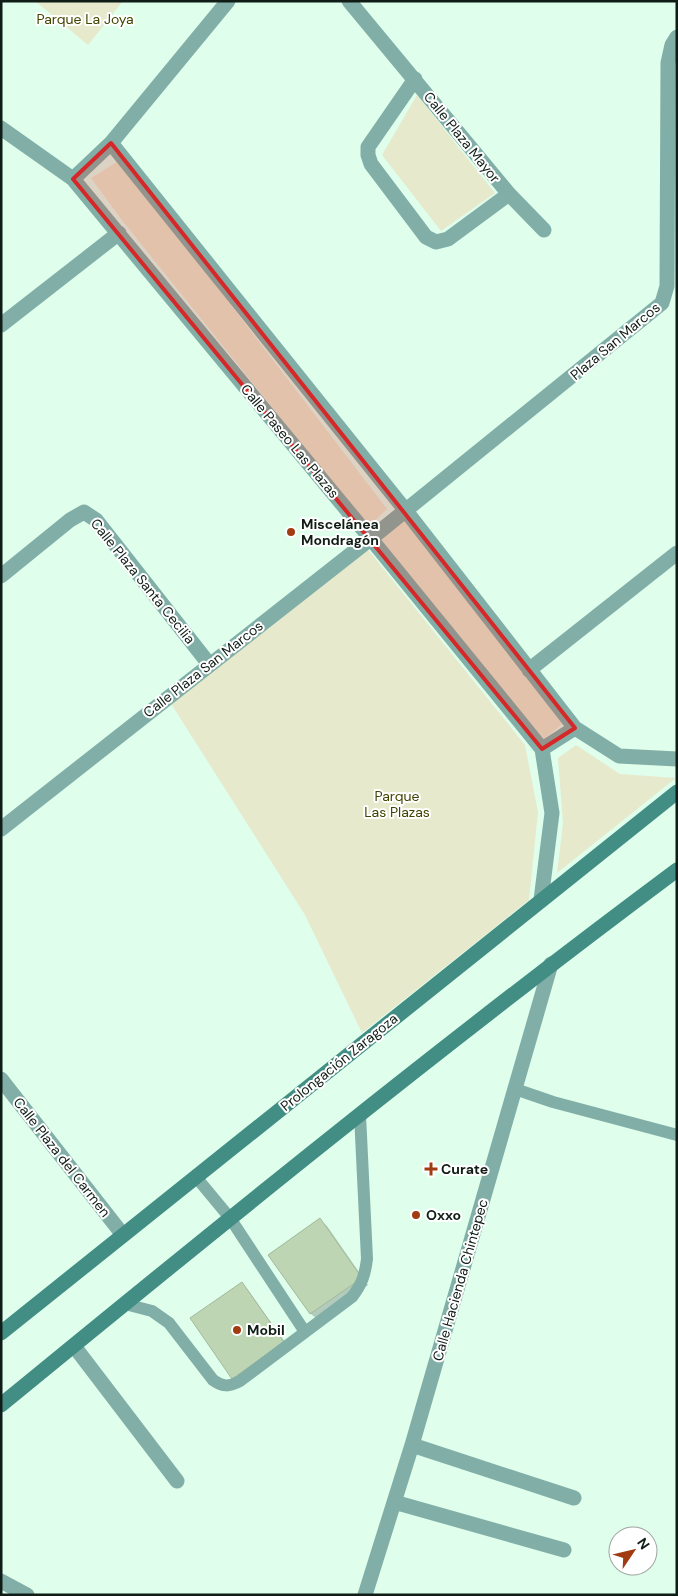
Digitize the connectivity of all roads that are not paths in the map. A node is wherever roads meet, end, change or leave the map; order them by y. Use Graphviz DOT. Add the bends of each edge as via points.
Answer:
graph roads {
  1 [pos="228,1"];
  2 [pos="349,1"];
  3 [pos="677,38"];
  4 [pos="414,79"];
  5 [pos="1,128"];
  6 [pos="111,143"];
  7 [pos="72,179"];
  8 [pos="509,194"];
  9 [pos="544,230"];
  10 [pos="119,233"];
  11 [pos="1,325"];
  12 [pos="406,511"];
  13 [pos="371,539"];
  14 [pos="677,553"];
  15 [pos="1,576"];
  16 [pos="209,664"];
  17 [pos="529,670"];
  18 [pos="575,728"];
  19 [pos="542,749"];
  20 [pos="677,759"];
  21 [pos="677,792"];
  22 [pos="1,829"];
  23 [pos="677,870"];
  24 [pos="541,900"];
  25 [pos="551,964"];
  26 [pos="4,1086"];
  27 [pos="515,1089"];
  28 [pos="360,1115"];
  29 [pos="677,1135"];
  30 [pos="196,1177"];
  31 [pos="230,1218"];
  32 [pos="123,1235"];
  33 [pos="125,1304"];
  34 [pos="305,1332"];
  35 [pos="1,1333"];
  36 [pos="74,1346"];
  37 [pos="1,1405"];
  38 [pos="412,1445"];
  39 [pos="177,1481"];
  40 [pos="574,1498"];
  41 [pos="394,1502"];
  42 [pos="564,1550"];
  43 [pos="1,1581"];
  44 [pos="27,1595"];
  45 [pos="365,1595"];
  1 -- 6 [label="street"];
  2 -- 4 [label="street, Calle Plaza Mayor"];
  3 -- 12 [label="street, Plaza San Marcos" via="668,62 667,286 662,303"];
  4 -- 8 [label="street, Calle Plaza Mayor"];
  4 -- 8 [label="street, Calle Plaza Mayor" via="368,147 368,155 371,164 426,237 436,242 448,239"];
  5 -- 7 [label="street, Calle Paseo Las Plazas"];
  6 -- 7 [label="street"];
  6 -- 12 [label="street"];
  7 -- 10 [label="street, Calle Paseo Las Plazas"];
  8 -- 9 [label="street, Calle Plaza Mayor"];
  10 -- 11 [label="street"];
  10 -- 13 [label="street, Calle Paseo Las Plazas"];
  12 -- 13 [label="street, Calle Plaza San Marcos"];
  12 -- 17 [label="street"];
  13 -- 16 [label="street, Calle Plaza San Marcos"];
  13 -- 19 [label="street, Calle Paseo Las Plazas"];
  14 -- 17 [label="street"];
  15 -- 16 [label="street, Calle Plaza Santa Cecilia" via="84,512 96,520"];
  16 -- 22 [label="street, Calle Plaza San Marcos"];
  17 -- 18 [label="street"];
  18 -- 19 [label="street"];
  18 -- 20 [label="street" via="619,756"];
  19 -- 24 [label="street" via="552,813"];
  21 -- 24 [label="main road, Prolongación Zaragoza"];
  23 -- 25 [label="main road"];
  24 -- 30 [label="main road, Prolongación Zaragoza"];
  25 -- 27 [label="street, Calle Hacienda Chintepec"];
  25 -- 28 [label="main road"];
  26 -- 32 [label="street, Calle Plaza del Carmen"];
  27 -- 29 [label="lane"];
  27 -- 38 [label="street, Calle Hacienda Chintepec"];
  28 -- 31 [label="main road"];
  28 -- 34 [label="lane" via="365,1275 352,1297"];
  30 -- 31 [label="lane"];
  30 -- 32 [label="main road, Prolongación Zaragoza"];
  31 -- 33 [label="main road"];
  31 -- 34 [label="lane"];
  32 -- 35 [label="main road, Prolongación Zaragoza"];
  33 -- 34 [label="lane" via="152,1311 169,1323 213,1380 222,1386 240,1381"];
  33 -- 36 [label="main road"];
  36 -- 37 [label="main road"];
  36 -- 39 [label="street"];
  38 -- 40 [label="street"];
  38 -- 41 [label="street, Calle Hacienda Chintepec"];
  41 -- 42 [label="street"];
  41 -- 45 [label="street, Calle Hacienda Chintepec"];
  43 -- 44 [label="street"];
}
